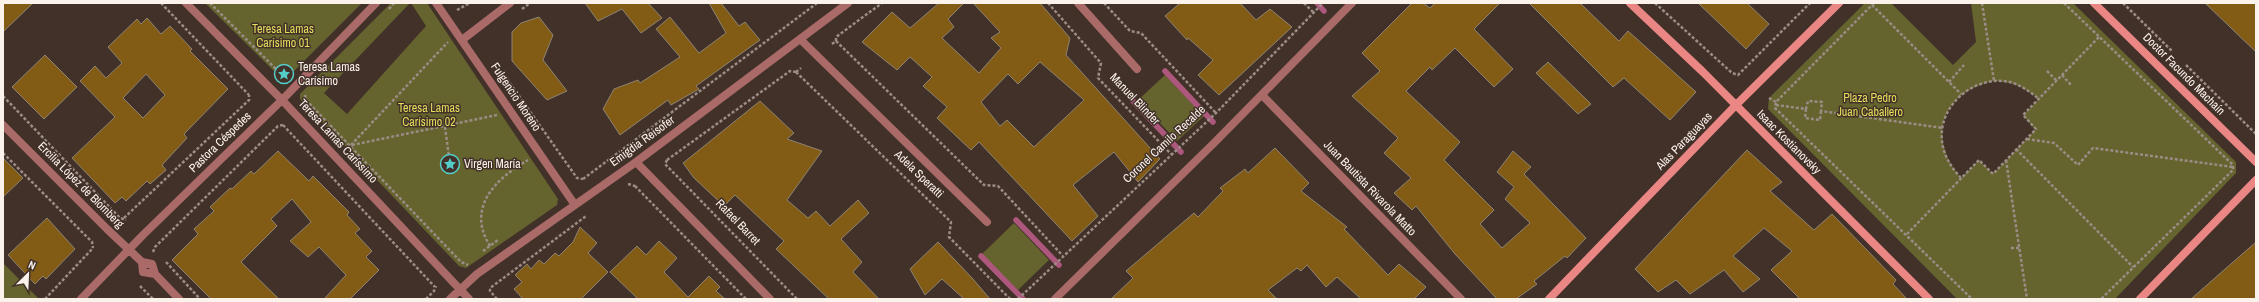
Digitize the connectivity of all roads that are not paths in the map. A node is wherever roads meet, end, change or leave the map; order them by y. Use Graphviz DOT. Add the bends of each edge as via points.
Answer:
graph roads {
  1 [pos="186,3"];
  2 [pos="376,3"];
  3 [pos="436,3"];
  4 [pos="510,3"];
  5 [pos="848,3"];
  6 [pos="1078,3"];
  7 [pos="1352,3"];
  8 [pos="1630,3"];
  9 [pos="1839,3"];
  10 [pos="2094,3"];
  11 [pos="800,39"];
  12 [pos="462,40"];
  13 [pos="1137,69"];
  14 [pos="1262,95"];
  15 [pos="282,100"];
  16 [pos="1735,106"];
  17 [pos="3,124"];
  18 [pos="636,162"];
  19 [pos="2256,162"];
  20 [pos="2256,180"];
  21 [pos="575,205"];
  22 [pos="987,222"];
  23 [pos="129,249"];
  24 [pos="461,289"];
  25 [pos="81,299"];
  26 [pos="179,299"];
  27 [pos="450,299"];
  28 [pos="470,299"];
  29 [pos="770,299"];
  30 [pos="1055,299"];
  31 [pos="1461,299"];
  32 [pos="1549,299"];
  33 [pos="1929,299"];
  34 [pos="2140,299"];
  1 -- 15 [label="street, Teresa Lamas Caríssimo"];
  2 -- 15 [label="street, Pastora Céspedes"];
  3 -- 12 [label="street, Fulgencio Moreno"];
  4 -- 12 [label="street"];
  5 -- 11 [label="street, Emigdia Reisofer"];
  6 -- 13 [label="street, Manuel Blinder"];
  7 -- 14 [label="street"];
  8 -- 16 [label="main road, Isaac Kostianovsky"];
  9 -- 16 [label="main road, Alas Paraguayas"];
  10 -- 19 [label="main road, Doctor Facundo Machaín"];
  11 -- 18 [label="street, Emigdia Reisofer"];
  11 -- 22 [label="street, Adela Speratti"];
  12 -- 21 [label="street, Fulgencio Moreno"];
  14 -- 30 [label="street"];
  14 -- 31 [label="street, Juan Bautista Rivarola Matto"];
  15 -- 23 [label="street, Pastora Céspedes"];
  15 -- 24 [label="street, Teresa Lamas Caríssimo"];
  16 -- 32 [label="main road, Alas Paraguayas"];
  16 -- 33 [label="main road, Isaac Kostianovsky"];
  17 -- 23 [label="street, Ercilia López de Blomberg"];
  18 -- 21 [label="street, Emigdia Reisofer"];
  18 -- 29 [label="street"];
  20 -- 34 [label="main road"];
  21 -- 24 [label="street, Emigdia Reisofer" via="477,274"];
  23 -- 25 [label="street, Pastora Céspedes"];
  23 -- 26 [label="street, Ercilia López de Blomberg" via="142,262 143,272 155,274"];
  24 -- 27 [label="street, Emigdia Reisofer"];
  24 -- 28 [label="street, Teresa Lamas Caríssimo"];
}
